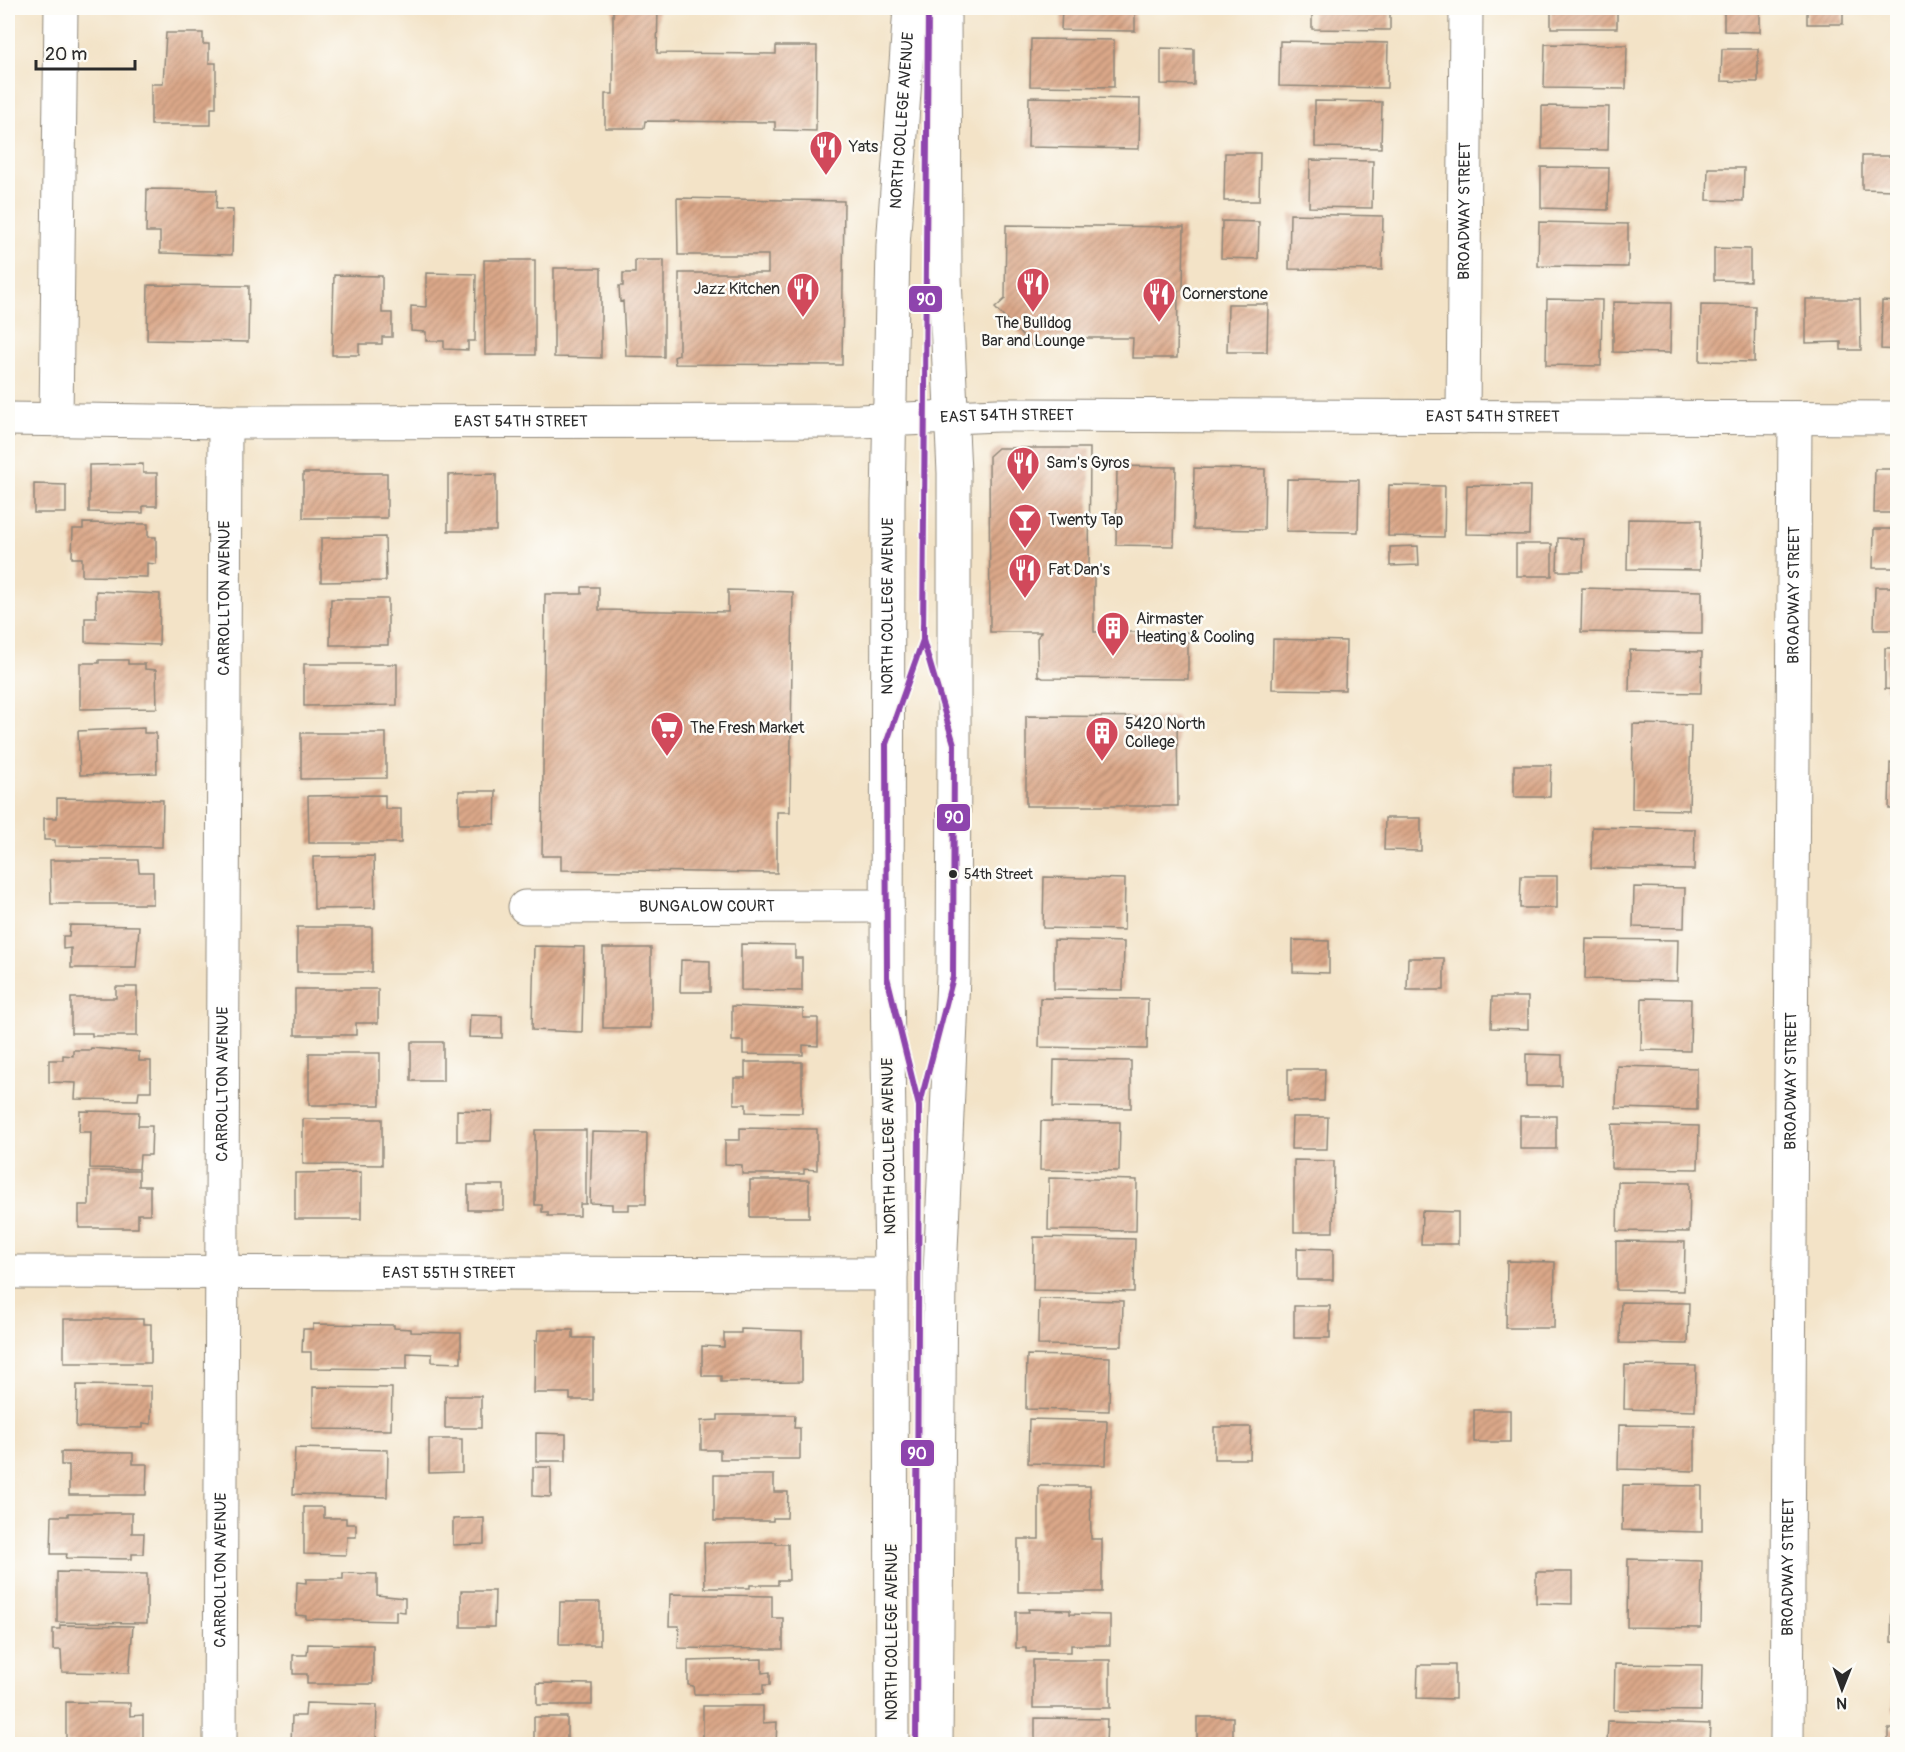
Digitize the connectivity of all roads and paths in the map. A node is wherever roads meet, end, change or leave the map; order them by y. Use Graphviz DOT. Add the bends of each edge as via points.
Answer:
graph roads {
  1 [pos="61,8"];
  2 [pos="910,8"];
  3 [pos="944,8"];
  4 [pos="1466,8"];
  5 [pos="953,417"];
  6 [pos="1463,417"];
  7 [pos="1795,418"];
  8 [pos="1898,418"];
  9 [pos="8,419"];
  10 [pos="890,419"];
  11 [pos="56,420"];
  12 [pos="225,422"];
  13 [pos="886,906"];
  14 [pos="525,907"];
  15 [pos="8,1272"];
  16 [pos="221,1272"];
  17 [pos="891,1274"];
  18 [pos="220,1744"];
  19 [pos="892,1744"];
  20 [pos="936,1744"];
  21 [pos="1787,1744"];
  1 -- 11 [label="street"];
  2 -- 10 [label="street, NORTH COLLEGE AVENUE" via="893,246"];
  3 -- 5 [label="street" via="945,278"];
  4 -- 6 [label="street, BROADWAY STREET"];
  5 -- 6 [label="street, EAST 54TH STREET"];
  5 -- 10 [label="street, EAST 54TH STREET"];
  5 -- 20 [label="street" via="953,977 940,1274"];
  6 -- 7 [label="street, EAST 54TH STREET"];
  7 -- 8 [label="street, EAST 54TH STREET"];
  7 -- 21 [label="street, BROADWAY STREET"];
  9 -- 11 [label="street, EAST 54TH STREET"];
  10 -- 12 [label="street, EAST 54TH STREET"];
  10 -- 13 [label="street, NORTH COLLEGE AVENUE"];
  11 -- 12 [label="street, EAST 54TH STREET"];
  12 -- 16 [label="street, CARROLLTON AVENUE"];
  13 -- 14 [label="street, BUNGALOW COURT"];
  13 -- 17 [label="street, NORTH COLLEGE AVENUE"];
  15 -- 16 [label="street, EAST 55TH STREET"];
  16 -- 17 [label="street, EAST 55TH STREET"];
  16 -- 18 [label="street, CARROLLTON AVENUE"];
  17 -- 19 [label="street, NORTH COLLEGE AVENUE"];
}
